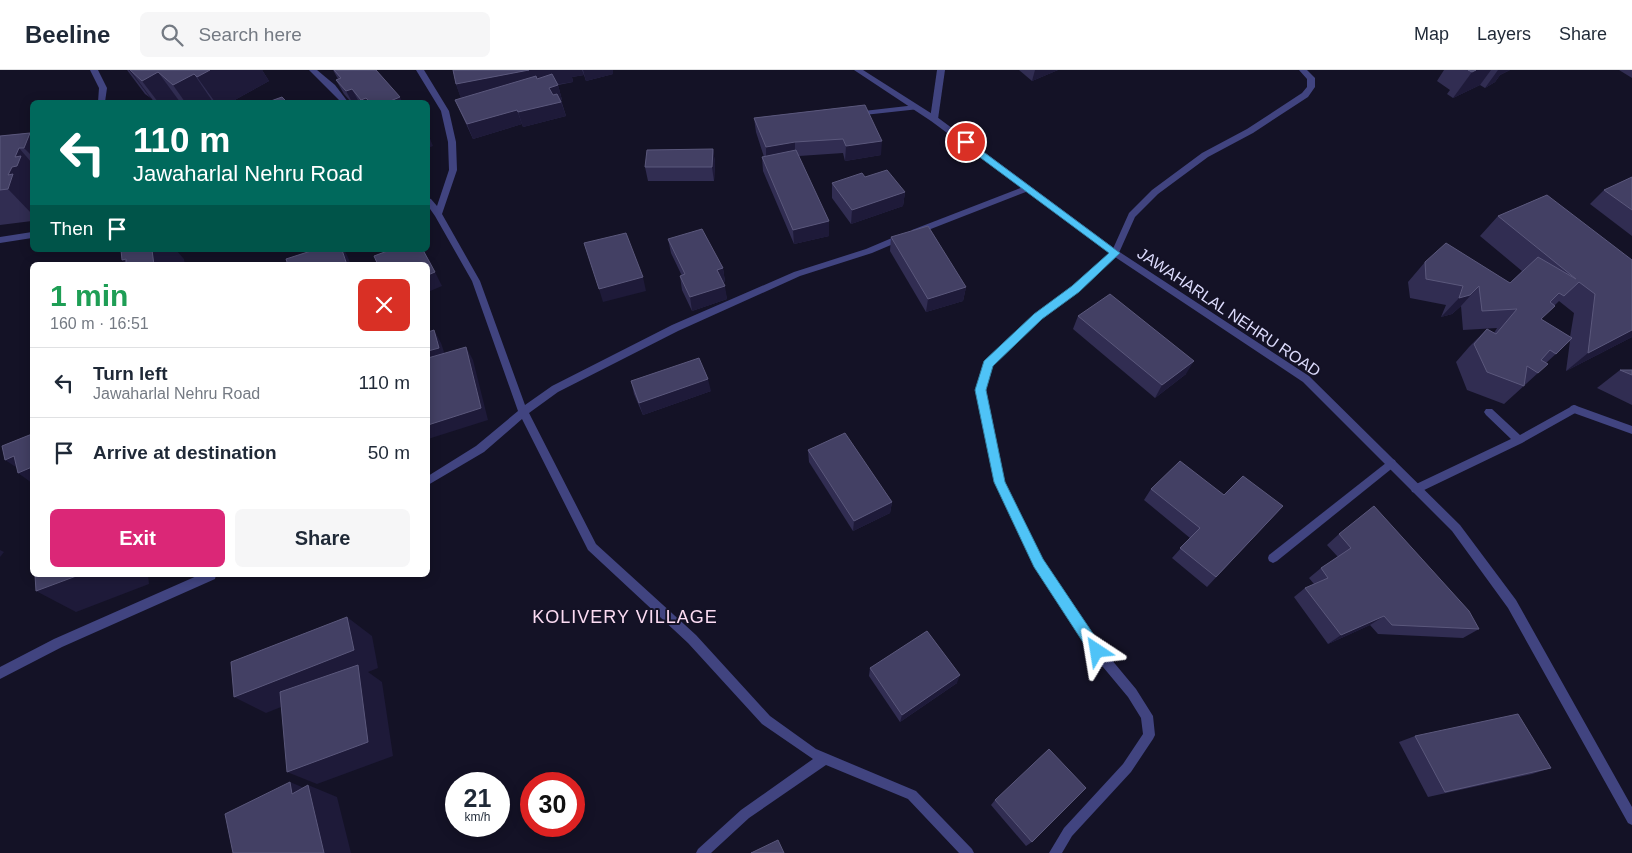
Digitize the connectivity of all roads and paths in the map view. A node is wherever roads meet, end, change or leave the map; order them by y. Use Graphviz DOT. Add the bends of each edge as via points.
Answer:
graph roads {
  1 [pos="94,70"];
  2 [pos="313,70"];
  3 [pos="420,70"];
  4 [pos="858,70"];
  5 [pos="941,70"];
  6 [pos="1303,70"];
  7 [pos="102,100"];
  8 [pos="343,100"];
  9 [pos="916,107"];
  10 [pos="843,116"];
  11 [pos="934,119"];
  12 [pos="1028,188"];
  13 [pos="430,204"];
  14 [pos="438,214"];
  15 [pos="30,235"];
  16 [pos="0,240"];
  17 [pos="1115,253"];
  18 [pos="523,412"];
  19 [pos="1489,412"];
  20 [pos="1632,430"];
  21 [pos="1519,440"];
  22 [pos="1390,463"];
  23 [pos="430,480"];
  24 [pos="1416,489"];
  25 [pos="1273,558"];
  26 [pos="206,577"];
  27 [pos="0,673"];
  28 [pos="825,758"];
  29 [pos="1632,820"];
  30 [pos="702,853"];
  31 [pos="968,853"];
  32 [pos="1055,853"];
  1 -- 7 [label="street" via="103,88"];
  2 -- 8 [label="street"];
  3 -- 14 [label="street" via="445,111 452,142 453,170"];
  4 -- 9 [label="street, JAWAHARLAL NEHRU ROAD"];
  5 -- 11 [label="street"];
  6 -- 17 [label="street" via="1311,78 1311,87 1305,95 1250,131 1205,155 1155,192 1132,214"];
  9 -- 10 [label="street"];
  9 -- 11 [label="street, JAWAHARLAL NEHRU ROAD"];
  11 -- 12 [label="street, JAWAHARLAL NEHRU ROAD"];
  12 -- 17 [label="street, JAWAHARLAL NEHRU ROAD"];
  12 -- 18 [label="street" via="869,250 797,274 675,328 555,389"];
  13 -- 14 [label="street"];
  14 -- 18 [label="street" via="476,281"];
  15 -- 16 [label="street"];
  17 -- 22 [label="street, JAWAHARLAL NEHRU ROAD" via="1306,379"];
  17 -- 32 [label="street" via="1076,289 1038,316 988,364 981,390 1000,482 1039,563 1097,651 1147,716 1149,735 1127,768 1068,832"];
  18 -- 23 [label="street" via="480,449"];
  18 -- 28 [label="street" via="592,547 692,639 766,720 812,753"];
  19 -- 21 [label="street"];
  20 -- 21 [label="street" via="1574,409"];
  21 -- 24 [label="street"];
  22 -- 24 [label="street, JAWAHARLAL NEHRU ROAD"];
  22 -- 25 [label="street"];
  24 -- 29 [label="street, JAWAHARLAL NEHRU ROAD" via="1456,528 1512,604"];
  26 -- 27 [label="street" via="58,643"];
  28 -- 30 [label="street" via="745,814"];
  28 -- 31 [label="street" via="912,795"];
}
